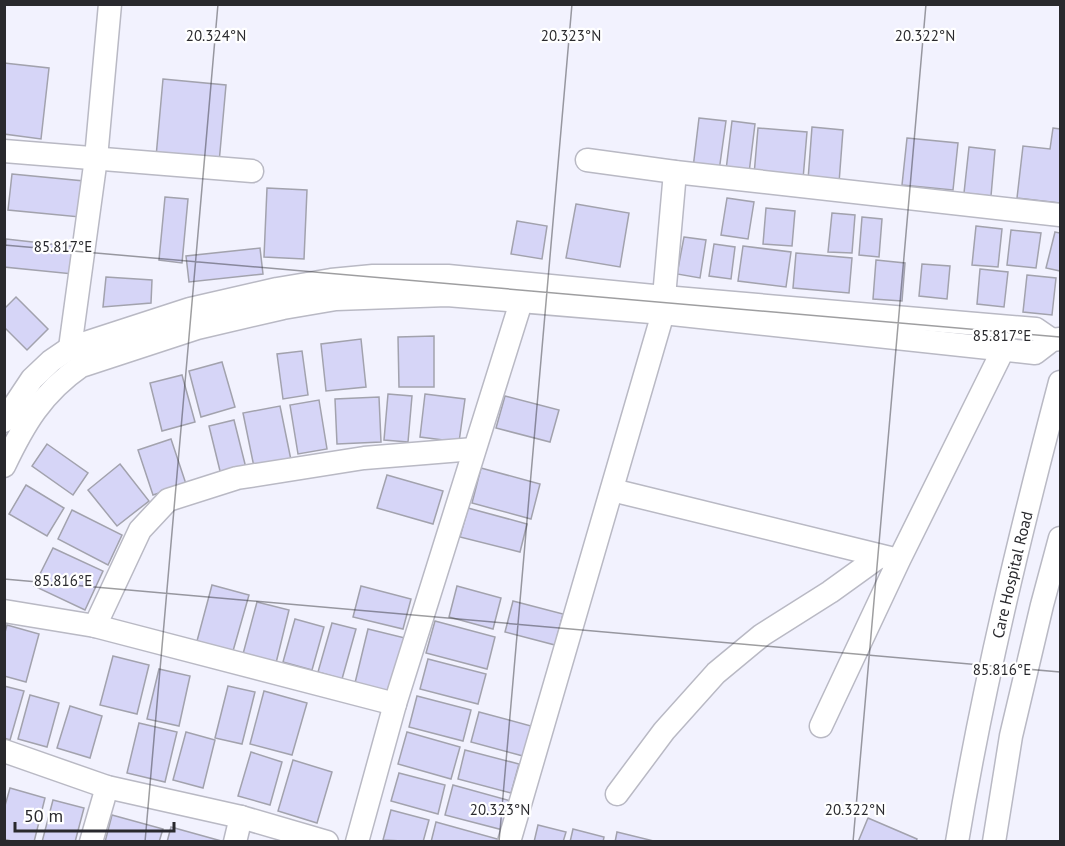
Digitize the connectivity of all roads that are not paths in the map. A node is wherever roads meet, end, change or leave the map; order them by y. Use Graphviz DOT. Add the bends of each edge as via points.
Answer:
graph roads {
  1 [pos="110,4"];
  2 [pos="4,151"];
  3 [pos="96,159"];
  4 [pos="587,160"];
  5 [pos="252,171"];
  6 [pos="675,172"];
  7 [pos="1060,215"];
  8 [pos="448,286"];
  9 [pos="520,302"];
  10 [pos="664,305"];
  11 [pos="1056,340"];
  12 [pos="70,348"];
  13 [pos="1003,350"];
  14 [pos="1060,382"];
  15 [pos="4,421"];
  16 [pos="474,448"];
  17 [pos="4,466"];
  18 [pos="612,490"];
  19 [pos="1060,538"];
  20 [pos="889,558"];
  21 [pos="4,611"];
  22 [pos="95,626"];
  23 [pos="395,704"];
  24 [pos="821,726"];
  25 [pos="4,751"];
  26 [pos="107,787"];
  27 [pos="617,794"];
  28 [pos="241,818"];
  29 [pos="91,842"];
  30 [pos="235,842"];
  31 [pos="327,842"];
  32 [pos="357,842"];
  33 [pos="509,842"];
  34 [pos="957,842"];
  35 [pos="994,842"];
  1 -- 3 [label="street"];
  2 -- 3 [label="street"];
  3 -- 5 [label="street"];
  3 -- 12 [label="street"];
  4 -- 6 [label="street"];
  6 -- 7 [label="street"];
  6 -- 10 [label="street"];
  8 -- 9 [label="street"];
  8 -- 10 [label="street"];
  8 -- 12 [label="street" via="373,276 276,289 190,309"];
  8 -- 17 [label="street" via="283,309 197,328 81,366 47,393"];
  9 -- 10 [label="street"];
  9 -- 16 [label="street"];
  10 -- 11 [label="street" via="1036,329"];
  10 -- 13 [label="street"];
  10 -- 18 [label="street"];
  11 -- 13 [label="street" via="1035,353"];
  12 -- 15 [label="street" via="32,379"];
  13 -- 20 [label="street"];
  14 -- 34 [label="street, Care Hospital Road" via="1022,525 972,751"];
  16 -- 22 [label="street" via="364,458 237,478 168,500 140,530"];
  16 -- 23 [label="street"];
  18 -- 20 [label="street"];
  18 -- 33 [label="street"];
  19 -- 35 [label="street" via="1011,736"];
  20 -- 24 [label="street"];
  20 -- 27 [label="street" via="762,635 716,673 664,731"];
  21 -- 22 [label="street"];
  22 -- 23 [label="street"];
  23 -- 32 [label="street"];
  25 -- 26 [label="street"];
  26 -- 28 [label="street"];
  26 -- 29 [label="street"];
  28 -- 30 [label="street"];
  28 -- 31 [label="street"];
}
